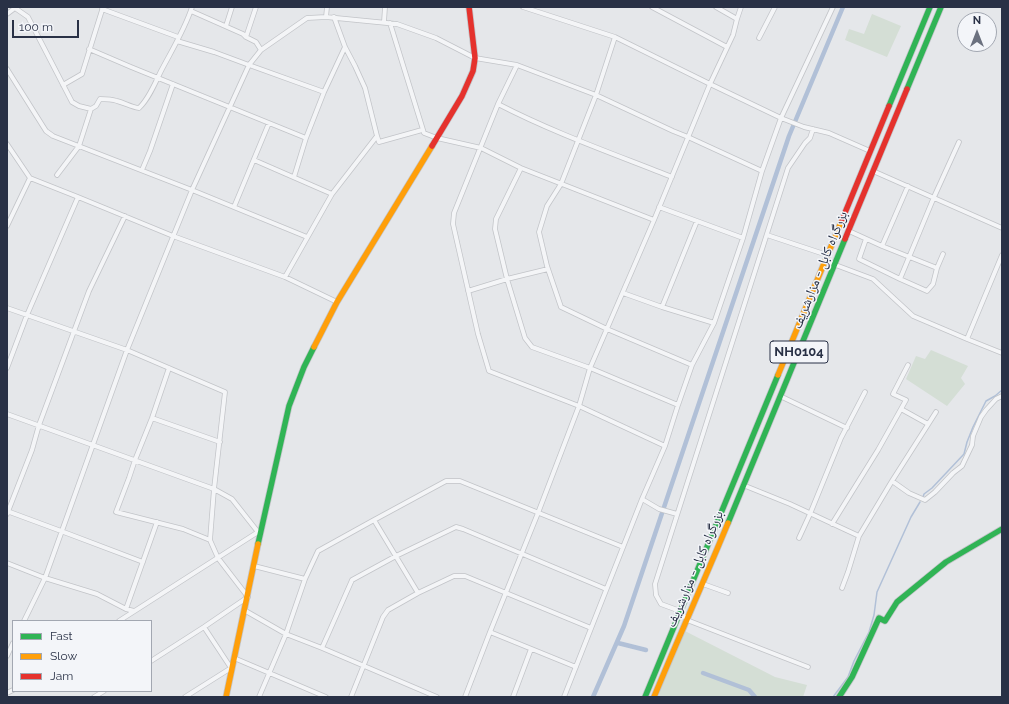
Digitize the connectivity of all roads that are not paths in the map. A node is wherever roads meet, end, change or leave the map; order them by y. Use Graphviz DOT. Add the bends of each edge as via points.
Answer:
graph roads {
  1 [pos="232,7"];
  2 [pos="256,7"];
  3 [pos="327,7"];
  4 [pos="385,7"];
  5 [pos="469,7"];
  6 [pos="523,7"];
  7 [pos="652,7"];
  8 [pos="716,7"];
  9 [pos="742,7"];
  10 [pos="775,7"];
  11 [pos="833,7"];
  12 [pos="930,7"];
  13 [pos="941,7"];
  14 [pos="15,8"];
  15 [pos="102,8"];
  16 [pos="191,9"];
  17 [pos="7,14"];
  18 [pos="326,17"];
  19 [pos="334,18"];
  20 [pos="737,19"];
  21 [pos="384,22"];
  22 [pos="390,23"];
  23 [pos="226,26"];
  24 [pos="246,37"];
  25 [pos="615,38"];
  26 [pos="759,38"];
  27 [pos="178,39"];
  28 [pos="344,47"];
  29 [pos="727,47"];
  30 [pos="89,49"];
  31 [pos="260,50"];
  32 [pos="475,58"];
  33 [pos="517,65"];
  34 [pos="248,66"];
  35 [pos="7,69"];
  36 [pos="158,78"];
  37 [pos="173,84"];
  38 [pos="710,84"];
  39 [pos="63,85"];
  40 [pos="324,92"];
  41 [pos="596,95"];
  42 [pos="498,104"];
  43 [pos="230,106"];
  44 [pos="91,109"];
  45 [pos="780,118"];
  46 [pos="269,123"];
  47 [pos="813,129"];
  48 [pos="422,130"];
  49 [pos="377,136"];
  50 [pos="688,137"];
  51 [pos="306,138"];
  52 [pos="437,138"];
  53 [pos="578,140"];
  54 [pos="959,142"];
  55 [pos="7,144"];
  56 [pos="79,146"];
  57 [pos="481,148"];
  58 [pos="871,152"];
  59 [pos="254,160"];
  60 [pos="521,168"];
  61 [pos="142,170"];
  62 [pos="762,171"];
  63 [pos="873,171"];
  64 [pos="58,175"];
  65 [pos="294,177"];
  66 [pos="672,177"];
  67 [pos="30,178"];
  68 [pos="561,184"];
  69 [pos="908,186"];
  70 [pos="192,190"];
  71 [pos="332,194"];
  72 [pos="78,197"];
  73 [pos="934,197"];
  74 [pos="234,207"];
  75 [pos="659,207"];
  76 [pos="125,216"];
  77 [pos="654,220"];
  78 [pos="697,221"];
  79 [pos="7,226"];
  80 [pos="1002,228"];
  81 [pos="849,231"];
  82 [pos="767,235"];
  83 [pos="173,236"];
  84 [pos="307,237"];
  85 [pos="743,238"];
  86 [pos="866,239"];
  87 [pos="882,246"];
  88 [pos="943,254"];
  89 [pos="827,255"];
  90 [pos="1002,256"];
  91 [pos="910,257"];
  92 [pos="825,261"];
  93 [pos="834,265"];
  94 [pos="937,268"];
  95 [pos="548,269"];
  96 [pos="285,277"];
  97 [pos="900,279"];
  98 [pos="507,280"];
  99 [pos="468,291"];
  100 [pos="623,293"];
  101 [pos="337,302"];
  102 [pos="662,307"];
  103 [pos="7,308"];
  104 [pos="27,315"];
  105 [pos="714,323"];
  106 [pos="607,329"];
  107 [pos="74,331"];
  108 [pos="967,339"];
  109 [pos="126,350"];
  110 [pos="1002,353"];
  111 [pos="692,365"];
  112 [pos="908,365"];
  113 [pos="7,368"];
  114 [pos="168,368"];
  115 [pos="590,368"];
  116 [pos="865,392"];
  117 [pos="780,396"];
  118 [pos="1002,396"];
  119 [pos="678,405"];
  120 [pos="579,406"];
  121 [pos="901,409"];
  122 [pos="936,412"];
  123 [pos="7,414"];
  124 [pos="152,418"];
  125 [pos="928,424"];
  126 [pos="38,425"];
  127 [pos="847,428"];
  128 [pos="220,442"];
  129 [pos="92,445"];
  130 [pos="665,446"];
  131 [pos="135,460"];
  132 [pos="892,481"];
  133 [pos="743,485"];
  134 [pos="214,490"];
  135 [pos="642,499"];
  136 [pos="7,512"];
  137 [pos="538,513"];
  138 [pos="677,514"];
  139 [pos="810,514"];
  140 [pos="374,520"];
  141 [pos="157,522"];
  142 [pos="832,524"];
  143 [pos="1002,529"];
  144 [pos="62,531"];
  145 [pos="259,531"];
  146 [pos="859,536"];
  147 [pos="799,538"];
  148 [pos="210,540"];
  149 [pos="623,547"];
  150 [pos="522,554"];
  151 [pos="396,556"];
  152 [pos="218,558"];
  153 [pos="142,562"];
  154 [pos="7,563"];
  155 [pos="254,566"];
  156 [pos="45,578"];
  157 [pos="305,579"];
  158 [pos="703,584"];
  159 [pos="842,588"];
  160 [pos="606,589"];
  161 [pos="418,593"];
  162 [pos="506,593"];
  163 [pos="728,593"];
  164 [pos="248,597"];
  165 [pos="126,608"];
  166 [pos="244,610"];
  167 [pos="134,611"];
  168 [pos="680,611"];
  169 [pos="24,620"];
  170 [pos="120,620"];
  171 [pos="687,620"];
  172 [pos="204,627"];
  173 [pos="590,628"];
  174 [pos="490,632"];
  175 [pos="286,634"];
  176 [pos="12,645"];
  177 [pos="322,648"];
  178 [pos="531,649"];
  179 [pos="7,656"];
  180 [pos="234,658"];
  181 [pos="152,660"];
  182 [pos="364,666"];
  183 [pos="576,667"];
  184 [pos="808,667"];
  185 [pos="231,668"];
  186 [pos="269,672"];
  187 [pos="186,697"];
  188 [pos="226,697"];
  189 [pos="259,697"];
  190 [pos="326,697"];
  191 [pos="351,697"];
  192 [pos="437,697"];
  193 [pos="465,697"];
  194 [pos="513,697"];
  195 [pos="564,697"];
  196 [pos="645,697"];
  197 [pos="654,697"];
  198 [pos="839,697"];
  1 -- 23 [label="street"];
  2 -- 24 [label="street"];
  3 -- 18 [label="street"];
  4 -- 21 [label="street"];
  5 -- 32 [label="main road"];
  6 -- 25 [label="street"];
  7 -- 29 [label="street"];
  8 -- 20 [label="street"];
  9 -- 20 [label="street"];
  10 -- 26 [label="street"];
  11 -- 45 [label="street"];
  12 -- 58 [label="main road, بزرگراه کابل - مزارشریف / NH0104"];
  13 -- 63 [label="main road, بزرگراه کابل - مزارشریف / NH0104"];
  14 -- 17 [label="street"];
  14 -- 39 [label="street" via="28,17"];
  15 -- 27 [label="street"];
  15 -- 30 [label="street"];
  16 -- 23 [label="street"];
  16 -- 27 [label="street"];
  18 -- 19 [label="street"];
  18 -- 31 [label="street" via="307,18"];
  19 -- 21 [label="street"];
  19 -- 28 [label="street"];
  20 -- 29 [label="street"];
  21 -- 22 [label="street"];
  22 -- 32 [label="street" via="436,38"];
  22 -- 48 [label="street"];
  23 -- 24 [label="street"];
  24 -- 31 [label="street" via="256,42"];
  25 -- 38 [label="street"];
  25 -- 41 [label="street"];
  27 -- 34 [label="street"];
  27 -- 36 [label="street"];
  28 -- 40 [label="street"];
  28 -- 49 [label="street" via="365,88"];
  29 -- 38 [label="street"];
  30 -- 36 [label="street"];
  30 -- 39 [label="street" via="82,74"];
  31 -- 34 [label="street"];
  32 -- 33 [label="street"];
  32 -- 52 [label="main road" via="468,84"];
  33 -- 41 [label="street"];
  33 -- 42 [label="street"];
  34 -- 40 [label="street"];
  34 -- 43 [label="street"];
  35 -- 56 [label="street" via="46,131"];
  36 -- 37 [label="street"];
  36 -- 44 [label="street" via="139,108 112,99 100,99"];
  37 -- 43 [label="street"];
  37 -- 61 [label="street"];
  38 -- 45 [label="street"];
  38 -- 50 [label="street"];
  39 -- 44 [label="street" via="72,102"];
  40 -- 51 [label="street"];
  41 -- 50 [label="street"];
  41 -- 53 [label="street"];
  42 -- 53 [label="street"];
  42 -- 57 [label="street"];
  43 -- 46 [label="street"];
  43 -- 70 [label="street"];
  44 -- 56 [label="street"];
  45 -- 47 [label="street"];
  45 -- 62 [label="street"];
  46 -- 51 [label="street"];
  46 -- 59 [label="street"];
  47 -- 58 [label="street" via="829,133"];
  47 -- 82 [label="street" via="810,138 788,168"];
  48 -- 49 [label="street" via="379,142"];
  48 -- 52 [label="street"];
  49 -- 71 [label="street"];
  50 -- 62 [label="street"];
  50 -- 66 [label="street"];
  51 -- 65 [label="street"];
  52 -- 57 [label="street"];
  52 -- 101 [label="main road"];
  53 -- 66 [label="street"];
  53 -- 68 [label="street"];
  54 -- 73 [label="street"];
  55 -- 67 [label="street"];
  56 -- 61 [label="street"];
  56 -- 64 [label="street"];
  57 -- 60 [label="street"];
  57 -- 99 [label="street" via="454,213 453,224"];
  58 -- 89 [label="main road, بزرگراه کابل - مزارشریف / NH0104"];
  59 -- 65 [label="street"];
  59 -- 74 [label="street"];
  60 -- 68 [label="street"];
  60 -- 98 [label="street" via="496,219 495,229"];
  61 -- 70 [label="street"];
  62 -- 85 [label="street"];
  63 -- 69 [label="street"];
  63 -- 81 [label="main road, بزرگراه کابل - مزارشریف / NH0104"];
  65 -- 71 [label="street"];
  66 -- 75 [label="street"];
  67 -- 72 [label="street"];
  67 -- 79 [label="street"];
  68 -- 77 [label="street"];
  68 -- 95 [label="street" via="547,206 539,232"];
  69 -- 73 [label="street"];
  69 -- 87 [label="street"];
  70 -- 74 [label="street"];
  70 -- 83 [label="street"];
  71 -- 84 [label="street"];
  72 -- 76 [label="street"];
  72 -- 104 [label="street"];
  73 -- 80 [label="street"];
  73 -- 91 [label="street"];
  74 -- 84 [label="street"];
  75 -- 77 [label="street"];
  75 -- 78 [label="street"];
  76 -- 83 [label="street"];
  76 -- 107 [label="street" via="89,291"];
  77 -- 100 [label="street"];
  78 -- 85 [label="street"];
  78 -- 102 [label="street"];
  81 -- 86 [label="street"];
  81 -- 93 [label="main road, بزرگراه کابل - مزارشریف / NH0104"];
  82 -- 89 [label="street"];
  82 -- 138 [label="street"];
  83 -- 96 [label="street"];
  83 -- 109 [label="street"];
  84 -- 96 [label="street"];
  85 -- 105 [label="street"];
  86 -- 87 [label="street"];
  86 -- 97 [label="street" via="859,259"];
  87 -- 91 [label="street"];
  88 -- 94 [label="street"];
  89 -- 92 [label="main road, بزرگراه کابل - مزارشریف / NH0104"];
  90 -- 108 [label="street"];
  91 -- 94 [label="street"];
  91 -- 97 [label="street"];
  92 -- 93 [label="street"];
  92 -- 168 [label="main road, بزرگراه کابل - مزارشریف / NH0104"];
  93 -- 108 [label="street" via="872,280 913,316"];
  93 -- 117 [label="main road, بزرگراه کابل - مزارشریف / NH0104"];
  94 -- 97 [label="street" via="933,284 927,291"];
  95 -- 98 [label="street"];
  95 -- 106 [label="street" via="561,307"];
  96 -- 101 [label="street"];
  98 -- 99 [label="street"];
  98 -- 115 [label="street" via="525,338 532,347"];
  99 -- 120 [label="street" via="489,371"];
  100 -- 102 [label="street"];
  100 -- 106 [label="street"];
  101 -- 145 [label="main road" via="304,367 290,406"];
  102 -- 105 [label="street"];
  103 -- 104 [label="street"];
  104 -- 107 [label="street"];
  104 -- 113 [label="street"];
  105 -- 111 [label="street"];
  106 -- 111 [label="street"];
  106 -- 115 [label="street"];
  107 -- 109 [label="street"];
  107 -- 126 [label="street"];
  108 -- 110 [label="street"];
  109 -- 114 [label="street"];
  109 -- 129 [label="street"];
  111 -- 119 [label="street"];
  112 -- 121 [label="street" via="893,394 906,400"];
  114 -- 124 [label="street"];
  114 -- 128 [label="street" via="225,392"];
  115 -- 119 [label="street"];
  115 -- 120 [label="street"];
  116 -- 127 [label="street"];
  117 -- 127 [label="street"];
  117 -- 133 [label="main road, بزرگراه کابل - مزارشریف / NH0104"];
  118 -- 132 [label="street" via="996,399 981,417 962,466 925,500"];
  119 -- 130 [label="street"];
  120 -- 130 [label="street"];
  120 -- 137 [label="street"];
  121 -- 125 [label="street"];
  121 -- 142 [label="street"];
  122 -- 125 [label="street"];
  123 -- 126 [label="street"];
  124 -- 128 [label="street"];
  124 -- 131 [label="street"];
  125 -- 132 [label="street"];
  126 -- 129 [label="street"];
  126 -- 136 [label="street" via="32,450"];
  127 -- 139 [label="street"];
  128 -- 134 [label="street"];
  129 -- 131 [label="street"];
  129 -- 144 [label="street"];
  130 -- 135 [label="street"];
  131 -- 134 [label="street"];
  131 -- 141 [label="street" via="116,512"];
  132 -- 146 [label="street"];
  133 -- 139 [label="street"];
  133 -- 158 [label="main road, بزرگراه کابل - مزارشریف / NH0104"];
  134 -- 145 [label="street" via="232,499"];
  134 -- 148 [label="street"];
  135 -- 138 [label="street" via="659,509"];
  135 -- 149 [label="street"];
  136 -- 144 [label="street"];
  137 -- 140 [label="street" via="460,481 446,481"];
  137 -- 149 [label="street"];
  137 -- 150 [label="street"];
  138 -- 168 [label="street" via="655,584 656,595 661,604"];
  139 -- 142 [label="street"];
  139 -- 147 [label="street"];
  140 -- 151 [label="street"];
  140 -- 157 [label="street" via="318,551"];
  141 -- 148 [label="street"];
  141 -- 153 [label="street"];
  142 -- 146 [label="street"];
  143 -- 198 [label="main road" via="946,562 897,602 885,621 879,618 852,677"];
  144 -- 153 [label="street"];
  144 -- 156 [label="street"];
  145 -- 152 [label="street"];
  145 -- 155 [label="main road"];
  146 -- 159 [label="street"];
  148 -- 152 [label="street"];
  149 -- 160 [label="street"];
  150 -- 151 [label="street" via="456,527"];
  150 -- 160 [label="street"];
  150 -- 162 [label="street"];
  151 -- 161 [label="street"];
  151 -- 177 [label="street" via="352,580"];
  152 -- 164 [label="street"];
  152 -- 167 [label="street"];
  153 -- 165 [label="street"];
  154 -- 156 [label="street"];
  155 -- 157 [label="street"];
  155 -- 164 [label="main road"];
  156 -- 165 [label="street" via="97,594"];
  156 -- 169 [label="street"];
  157 -- 175 [label="street"];
  158 -- 163 [label="street"];
  158 -- 171 [label="main road, بزرگراه کابل - مزارشریف / NH0104"];
  160 -- 173 [label="street"];
  161 -- 162 [label="street" via="454,576 465,576"];
  161 -- 182 [label="street" via="382,616"];
  162 -- 173 [label="street"];
  162 -- 174 [label="street"];
  164 -- 166 [label="main road"];
  164 -- 172 [label="street"];
  165 -- 167 [label="street"];
  166 -- 175 [label="street"];
  166 -- 180 [label="main road"];
  167 -- 170 [label="street"];
  168 -- 171 [label="street"];
  168 -- 196 [label="main road, بزرگراه کابل - مزارشریف / NH0104"];
  171 -- 184 [label="street"];
  171 -- 197 [label="main road, بزرگراه کابل - مزارشریف / NH0104"];
  172 -- 181 [label="street"];
  172 -- 185 [label="street"];
  173 -- 183 [label="street"];
  174 -- 178 [label="street"];
  174 -- 193 [label="street"];
  175 -- 177 [label="street"];
  175 -- 186 [label="street"];
  176 -- 179 [label="street"];
  177 -- 182 [label="street"];
  178 -- 183 [label="street"];
  178 -- 194 [label="street"];
  180 -- 185 [label="main road"];
  180 -- 186 [label="street"];
  182 -- 191 [label="street"];
  182 -- 192 [label="street"];
  183 -- 195 [label="street"];
  185 -- 187 [label="street"];
  185 -- 188 [label="main road"];
  186 -- 189 [label="street"];
  186 -- 190 [label="street"];
}
